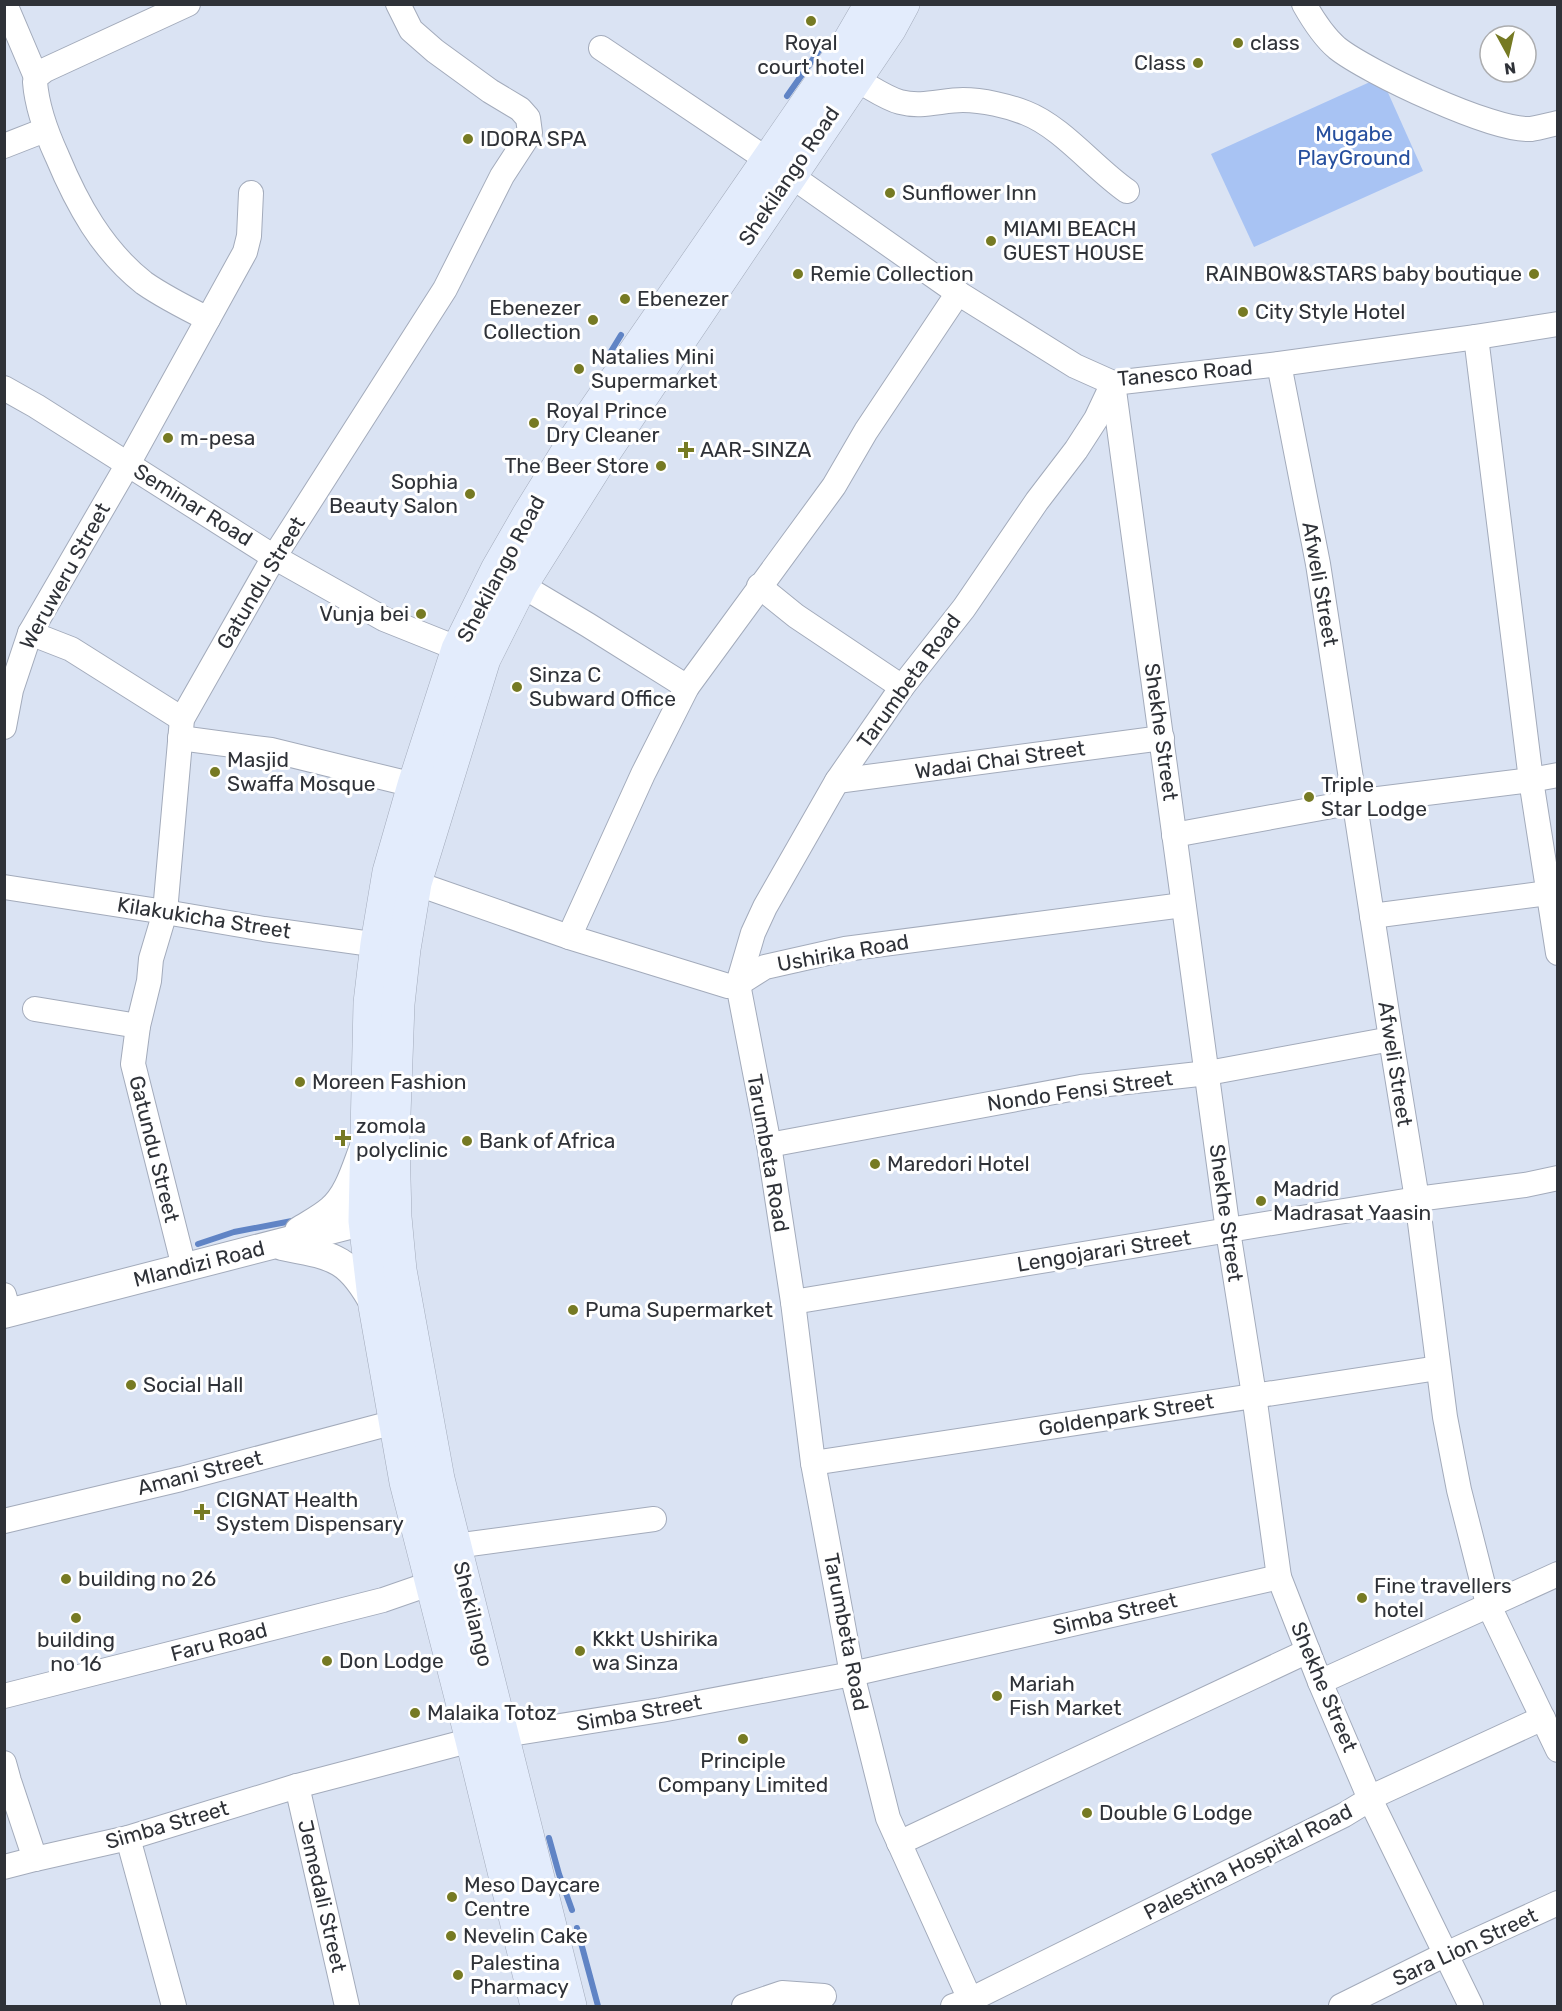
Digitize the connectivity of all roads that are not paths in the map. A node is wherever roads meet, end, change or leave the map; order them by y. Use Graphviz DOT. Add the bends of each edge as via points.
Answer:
graph roads {
  1 [pos="5,4"];
  2 [pos="188,4"];
  3 [pos="398,4"];
  4 [pos="871,4"];
  5 [pos="903,4"];
  6 [pos="1304,4"];
  7 [pos="601,48"];
  8 [pos="36,77"];
  9 [pos="855,79"];
  10 [pos="1557,123"];
  11 [pos="45,130"];
  12 [pos="4,146"];
  13 [pos="778,168"];
  14 [pos="1127,191"];
  15 [pos="251,193"];
  16 [pos="958,293"];
  17 [pos="208,319"];
  18 [pos="1557,324"];
  19 [pos="1476,337"];
  20 [pos="1279,364"];
  21 [pos="1113,383"];
  22 [pos="4,388"];
  23 [pos="128,464"];
  24 [pos="274,557"];
  25 [pos="520,585"];
  26 [pos="759,586"];
  27 [pos="30,633"];
  28 [pos="471,654"];
  29 [pos="687,687"];
  30 [pos="902,687"];
  31 [pos="4,727"];
  32 [pos="181,728"];
  33 [pos="1162,738"];
  34 [pos="1557,775"];
  35 [pos="1531,780"];
  36 [pos="837,781"];
  37 [pos="414,784"];
  38 [pos="1354,802"];
  39 [pos="1174,835"];
  40 [pos="415,883"];
  41 [pos="4,887"];
  42 [pos="1548,893"];
  43 [pos="1183,905"];
  44 [pos="165,912"];
  45 [pos="1372,916"];
  46 [pos="568,937"];
  47 [pos="391,946"];
  48 [pos="1557,953"];
  49 [pos="738,984"];
  50 [pos="35,1009"];
  51 [pos="138,1026"];
  52 [pos="1391,1039"];
  53 [pos="1208,1073"];
  54 [pos="365,1142"];
  55 [pos="769,1145"];
  56 [pos="1557,1178"];
  57 [pos="1417,1199"];
  58 [pos="380,1219"];
  59 [pos="1228,1231"];
  60 [pos="277,1245"];
  61 [pos="184,1267"];
  62 [pos="793,1302"];
  63 [pos="375,1306"];
  64 [pos="6,1308"];
  65 [pos="1438,1368"];
  66 [pos="1254,1395"];
  67 [pos="395,1422"];
  68 [pos="813,1463"];
  69 [pos="654,1519"];
  70 [pos="4,1521"];
  71 [pos="455,1546"];
  72 [pos="1557,1574"];
  73 [pos="1279,1577"];
  74 [pos="432,1583"];
  75 [pos="1488,1604"];
  76 [pos="1308,1651"];
  77 [pos="852,1674"];
  78 [pos="1320,1682"];
  79 [pos="4,1696"];
  80 [pos="1543,1718"];
  81 [pos="488,1738"];
  82 [pos="1557,1750"];
  83 [pos="4,1763"];
  84 [pos="297,1786"];
  85 [pos="1370,1799"];
  86 [pos="128,1838"];
  87 [pos="899,1843"];
  88 [pos="35,1859"];
  89 [pos="4,1867"];
  90 [pos="1557,1903"];
  91 [pos="1446,1954"];
  92 [pos="824,1996"];
  93 [pos="965,2004"];
  94 [pos="174,2007"];
  95 [pos="347,2007"];
  96 [pos="537,2007"];
  97 [pos="570,2007"];
  98 [pos="744,2007"];
  99 [pos="1341,2007"];
  100 [pos="1471,2007"];
  1 -- 8 [label="street"];
  2 -- 8 [label="street"];
  3 -- 24 [label="street, Gatundu Street" via="411,30 435,51 520,109 528,118 530,133 502,176 446,290"];
  4 -- 13 [label="main road, Shekilango Road"];
  5 -- 9 [label="main road, Shekilango Road"];
  6 -- 10 [label="street" via="1337,48 1432,99 1509,127 1530,129"];
  7 -- 13 [label="street, Tanesco Road"];
  8 -- 11 [label="street" via="35,92"];
  9 -- 13 [label="main road, Shekilango Road"];
  9 -- 14 [label="street" via="899,102 926,105 963,100 1027,113 1055,130"];
  11 -- 12 [label="street"];
  11 -- 17 [label="street" via="76,198 109,249 146,284"];
  13 -- 16 [label="street, Tanesco Road"];
  13 -- 25 [label="main road, Shekilango Road"];
  13 -- 28 [label="main road, Shekilango Road" via="578,435 497,570"];
  15 -- 17 [label="street, Weruweru Street" via="245,252"];
  16 -- 21 [label="street, Tanesco Road" via="1075,366"];
  16 -- 26 [label="street" via="834,486"];
  17 -- 23 [label="street, Weruweru Street"];
  18 -- 19 [label="street, Tanesco Road"];
  19 -- 20 [label="street, Tanesco Road"];
  19 -- 35 [label="street"];
  20 -- 21 [label="street, Tanesco Road"];
  20 -- 38 [label="street, Afweli Street" via="1318,564"];
  21 -- 30 [label="street, Tarumbeta Road" via="1076,450 964,608"];
  21 -- 33 [label="street, Shekhe Street"];
  22 -- 23 [label="street, Seminar Road"];
  23 -- 24 [label="street, Seminar Road"];
  23 -- 27 [label="street, Weruweru Street"];
  24 -- 28 [label="street, Seminar Road" via="384,619"];
  24 -- 32 [label="street, Gatundu Street"];
  25 -- 28 [label="main road, Shekilango Road"];
  25 -- 29 [label="street"];
  26 -- 29 [label="street"];
  26 -- 30 [label="street" via="796,616"];
  27 -- 31 [label="street, Weruweru Street" via="11,690"];
  27 -- 32 [label="street" via="70,649"];
  28 -- 37 [label="main road, Shekilango Road"];
  28 -- 40 [label="main road, Shekilango Road"];
  29 -- 46 [label="street"];
  30 -- 36 [label="street, Tarumbeta Road"];
  32 -- 37 [label="street"];
  32 -- 44 [label="street, Gatundu Street"];
  33 -- 36 [label="street, Wadai Chai Street"];
  33 -- 39 [label="street, Shekhe Street"];
  34 -- 35 [label="street"];
  35 -- 38 [label="street"];
  35 -- 42 [label="street"];
  36 -- 49 [label="street, Tarumbeta Road" via="765,907"];
  37 -- 47 [label="main road, Shekilango Road" via="389,872"];
  38 -- 39 [label="street"];
  38 -- 45 [label="street, Afweli Street"];
  39 -- 43 [label="street, Shekhe Street"];
  40 -- 46 [label="street"];
  40 -- 47 [label="main road, Shekilango Road"];
  41 -- 44 [label="street, Kilakukicha Street"];
  42 -- 45 [label="street"];
  42 -- 48 [label="street"];
  43 -- 49 [label="street, Ushirika Road" via="845,949 765,967"];
  43 -- 53 [label="street, Shekhe Street"];
  44 -- 47 [label="street, Kilakukicha Street"];
  44 -- 51 [label="street, Gatundu Street"];
  45 -- 52 [label="street, Afweli Street"];
  46 -- 49 [label="street" via="716,984"];
  47 -- 54 [label="main road, Shekilango Road" via="370,1004"];
  47 -- 58 [label="main road, Shekilango Road" via="398,1004 393,1142"];
  49 -- 55 [label="street, Tarumbeta Road"];
  50 -- 51 [label="street"];
  51 -- 61 [label="street, Gatundu Street" via="135,1074"];
  52 -- 53 [label="street, Nondo Fensi Street"];
  52 -- 57 [label="street, Afweli Street"];
  53 -- 55 [label="street, Nondo Fensi Street" via="1082,1087"];
  53 -- 59 [label="street, Shekhe Street"];
  54 -- 58 [label="main road, Shekilango Road"];
  54 -- 60 [label="street" via="351,1181 333,1209"];
  55 -- 62 [label="street, Tarumbeta Road"];
  56 -- 57 [label="street, Lengojarari Street"];
  57 -- 59 [label="street, Lengojarari Street"];
  57 -- 65 [label="street, Afweli Street"];
  58 -- 60 [label="street, Mlandizi Road"];
  58 -- 63 [label="main road, Shekilango"];
  58 -- 71 [label="main road, Shekilango" via="400,1270 438,1479"];
  59 -- 62 [label="street, Lengojarari Street"];
  59 -- 66 [label="street, Shekhe Street"];
  60 -- 61 [label="street, Mlandizi Road"];
  60 -- 63 [label="street" via="328,1255 351,1269"];
  61 -- 64 [label="street, Mlandizi Road"];
  62 -- 68 [label="street, Tarumbeta Road"];
  63 -- 67 [label="main road, Shekilango"];
  65 -- 66 [label="street, Goldenpark Street"];
  65 -- 75 [label="street, Afweli Street" via="1459,1490"];
  66 -- 68 [label="street, Goldenpark Street"];
  66 -- 73 [label="street, Shekhe Street"];
  67 -- 70 [label="street, Amani Street"];
  67 -- 74 [label="main road, Shekilango"];
  68 -- 77 [label="street, Tarumbeta Road"];
  69 -- 71 [label="street"];
  71 -- 81 [label="main road, Shekilango"];
  72 -- 75 [label="street"];
  73 -- 76 [label="street, Shekhe Street"];
  73 -- 77 [label="street, Simba Street"];
  74 -- 79 [label="street, Faru Road" via="383,1600"];
  74 -- 81 [label="main road, Shekilango"];
  75 -- 78 [label="street"];
  75 -- 80 [label="street, Afweli Street"];
  76 -- 78 [label="street, Shekhe Street"];
  76 -- 87 [label="street"];
  77 -- 81 [label="street, Simba Street"];
  77 -- 87 [label="street, Tarumbeta Road" via="888,1818"];
  78 -- 85 [label="street, Shekhe Street"];
  80 -- 82 [label="street, Afweli Street"];
  80 -- 85 [label="street, Palestina Hospital Road"];
  81 -- 84 [label="street, Simba Street"];
  81 -- 96 [label="main road, Shekilango"];
  81 -- 97 [label="main road, Shekilango"];
  83 -- 88 [label="street"];
  84 -- 86 [label="street, Simba Street"];
  84 -- 95 [label="street, Jemedali Street"];
  85 -- 91 [label="street, Shekhe Street"];
  85 -- 93 [label="street, Palestina Hospital Road"];
  86 -- 88 [label="street, Simba Street"];
  86 -- 94 [label="street"];
  87 -- 93 [label="street, Tarumbeta Road"];
  88 -- 89 [label="street, Simba Street"];
  90 -- 91 [label="street, Sara Lion Street"];
  91 -- 99 [label="street, Sara Lion Street"];
  91 -- 100 [label="street, Shekhe Street"];
  92 -- 98 [label="street" via="782,1993"];
}
